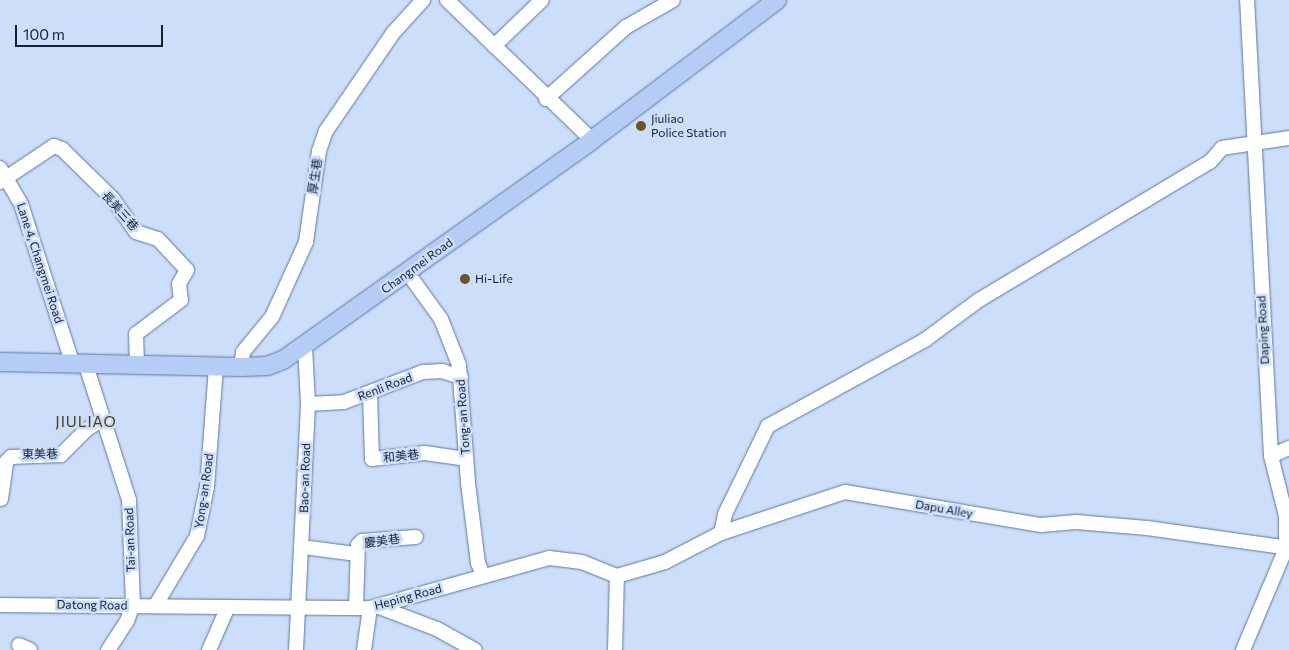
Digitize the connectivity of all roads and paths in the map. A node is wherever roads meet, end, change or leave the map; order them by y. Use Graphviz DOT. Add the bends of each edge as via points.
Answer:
graph roads {
  1 [pos="422,0"];
  2 [pos="447,0"];
  3 [pos="542,0"];
  4 [pos="673,0"];
  5 [pos="1247,0"];
  6 [pos="768,4"];
  7 [pos="494,46"];
  8 [pos="546,99"];
  9 [pos="1289,138"];
  10 [pos="592,140"];
  11 [pos="1252,143"];
  12 [pos="2,176"];
  13 [pos="407,272"];
  14 [pos="305,347"];
  15 [pos="0,362"];
  16 [pos="79,362"];
  17 [pos="138,364"];
  18 [pos="216,367"];
  19 [pos="241,367"];
  20 [pos="461,377"];
  21 [pos="370,393"];
  22 [pos="308,404"];
  23 [pos="101,420"];
  24 [pos="1289,448"];
  25 [pos="1271,456"];
  26 [pos="466,459"];
  27 [pos="1,499"];
  28 [pos="1287,515"];
  29 [pos="721,533"];
  30 [pos="416,536"];
  31 [pos="302,547"];
  32 [pos="1287,548"];
  33 [pos="356,554"];
  34 [pos="483,575"];
  35 [pos="617,576"];
  36 [pos="133,604"];
  37 [pos="157,604"];
  38 [pos="0,605"];
  39 [pos="227,608"];
  40 [pos="368,608"];
  41 [pos="300,610"];
  42 [pos="108,650"];
  43 [pos="209,650"];
  44 [pos="296,650"];
  45 [pos="364,650"];
  46 [pos="475,650"];
  47 [pos="615,650"];
  48 [pos="1244,650"];
  1 -- 19 [label="street, 厚生巷" via="393,33 326,131 319,151 306,242 272,317 243,352"];
  2 -- 7 [label="street"];
  3 -- 7 [label="street"];
  4 -- 8 [label="street" via="626,27"];
  5 -- 11 [label="street, Daping Road"];
  6 -- 10 [label="main road, Changmei Road"];
  7 -- 8 [label="street"];
  8 -- 10 [label="street"];
  9 -- 11 [label="street"];
  10 -- 13 [label="main road, Changmei Road"];
  11 -- 25 [label="street, Daping Road"];
  11 -- 29 [label="street" via="1222,148 1210,162 979,300 925,340 768,426 725,514"];
  12 -- 16 [label="street, Lane 4, Changmei Road" via="21,204"];
  12 -- 17 [label="street, 長美三巷" via="54,146 62,149 113,199 136,232 158,240 187,270 179,284 181,300 136,334"];
  13 -- 14 [label="main road, Changmei Road"];
  13 -- 20 [label="street, Tong-an Road" via="441,319 455,348"];
  14 -- 19 [label="main road, Changmei Road" via="267,366"];
  14 -- 22 [label="street, Bao-an Road"];
  15 -- 16 [label="main road, Changmei Road"];
  16 -- 17 [label="main road, Changmei Road"];
  16 -- 23 [label="street, Tai-an Road"];
  17 -- 18 [label="main road, Changmei Road"];
  18 -- 19 [label="main road, Changmei Road"];
  18 -- 37 [label="street, Yong-an Road" via="207,487 197,536"];
  20 -- 21 [label="street, Renli Road" via="442,371 423,372"];
  20 -- 26 [label="street, Tong-an Road"];
  21 -- 22 [label="street, Renli Road" via="344,402"];
  21 -- 26 [label="street, 和美巷" via="372,459 424,454"];
  22 -- 31 [label="street, Bao-an Road"];
  23 -- 27 [label="street, 東美巷" via="61,455 11,457 6,462"];
  23 -- 36 [label="street, Tai-an Road" via="129,500"];
  24 -- 25 [label="street"];
  25 -- 28 [label="street, Daping Road"];
  26 -- 34 [label="street, Tong-an Road" via="478,563"];
  28 -- 32 [label="street, Daping Road"];
  29 -- 32 [label="street, Dapu Alley" via="845,492 1040,525 1076,522 1147,528"];
  29 -- 35 [label="street, Dapu Alley" via="665,562"];
  30 -- 33 [label="street, 慶美巷" via="362,541"];
  31 -- 33 [label="street, 慶美巷"];
  31 -- 41 [label="street, Bao-an Road"];
  32 -- 48 [label="street, Daping Road"];
  33 -- 40 [label="street, 慶美巷"];
  34 -- 35 [label="street, Heping Road" via="549,558 582,562"];
  34 -- 40 [label="street, Heping Road"];
  35 -- 47 [label="street"];
  36 -- 37 [label="street, Heping Road"];
  36 -- 38 [label="street, Datong Road"];
  36 -- 42 [label="street, Datong Road" via="127,621"];
  37 -- 39 [label="street, Heping Road"];
  39 -- 41 [label="street, Heping Road"];
  39 -- 43 [label="street"];
  40 -- 41 [label="street, Heping Road"];
  40 -- 45 [label="street, 慶美巷"];
  40 -- 46 [label="street" via="430,626"];
  41 -- 44 [label="street"];
}
